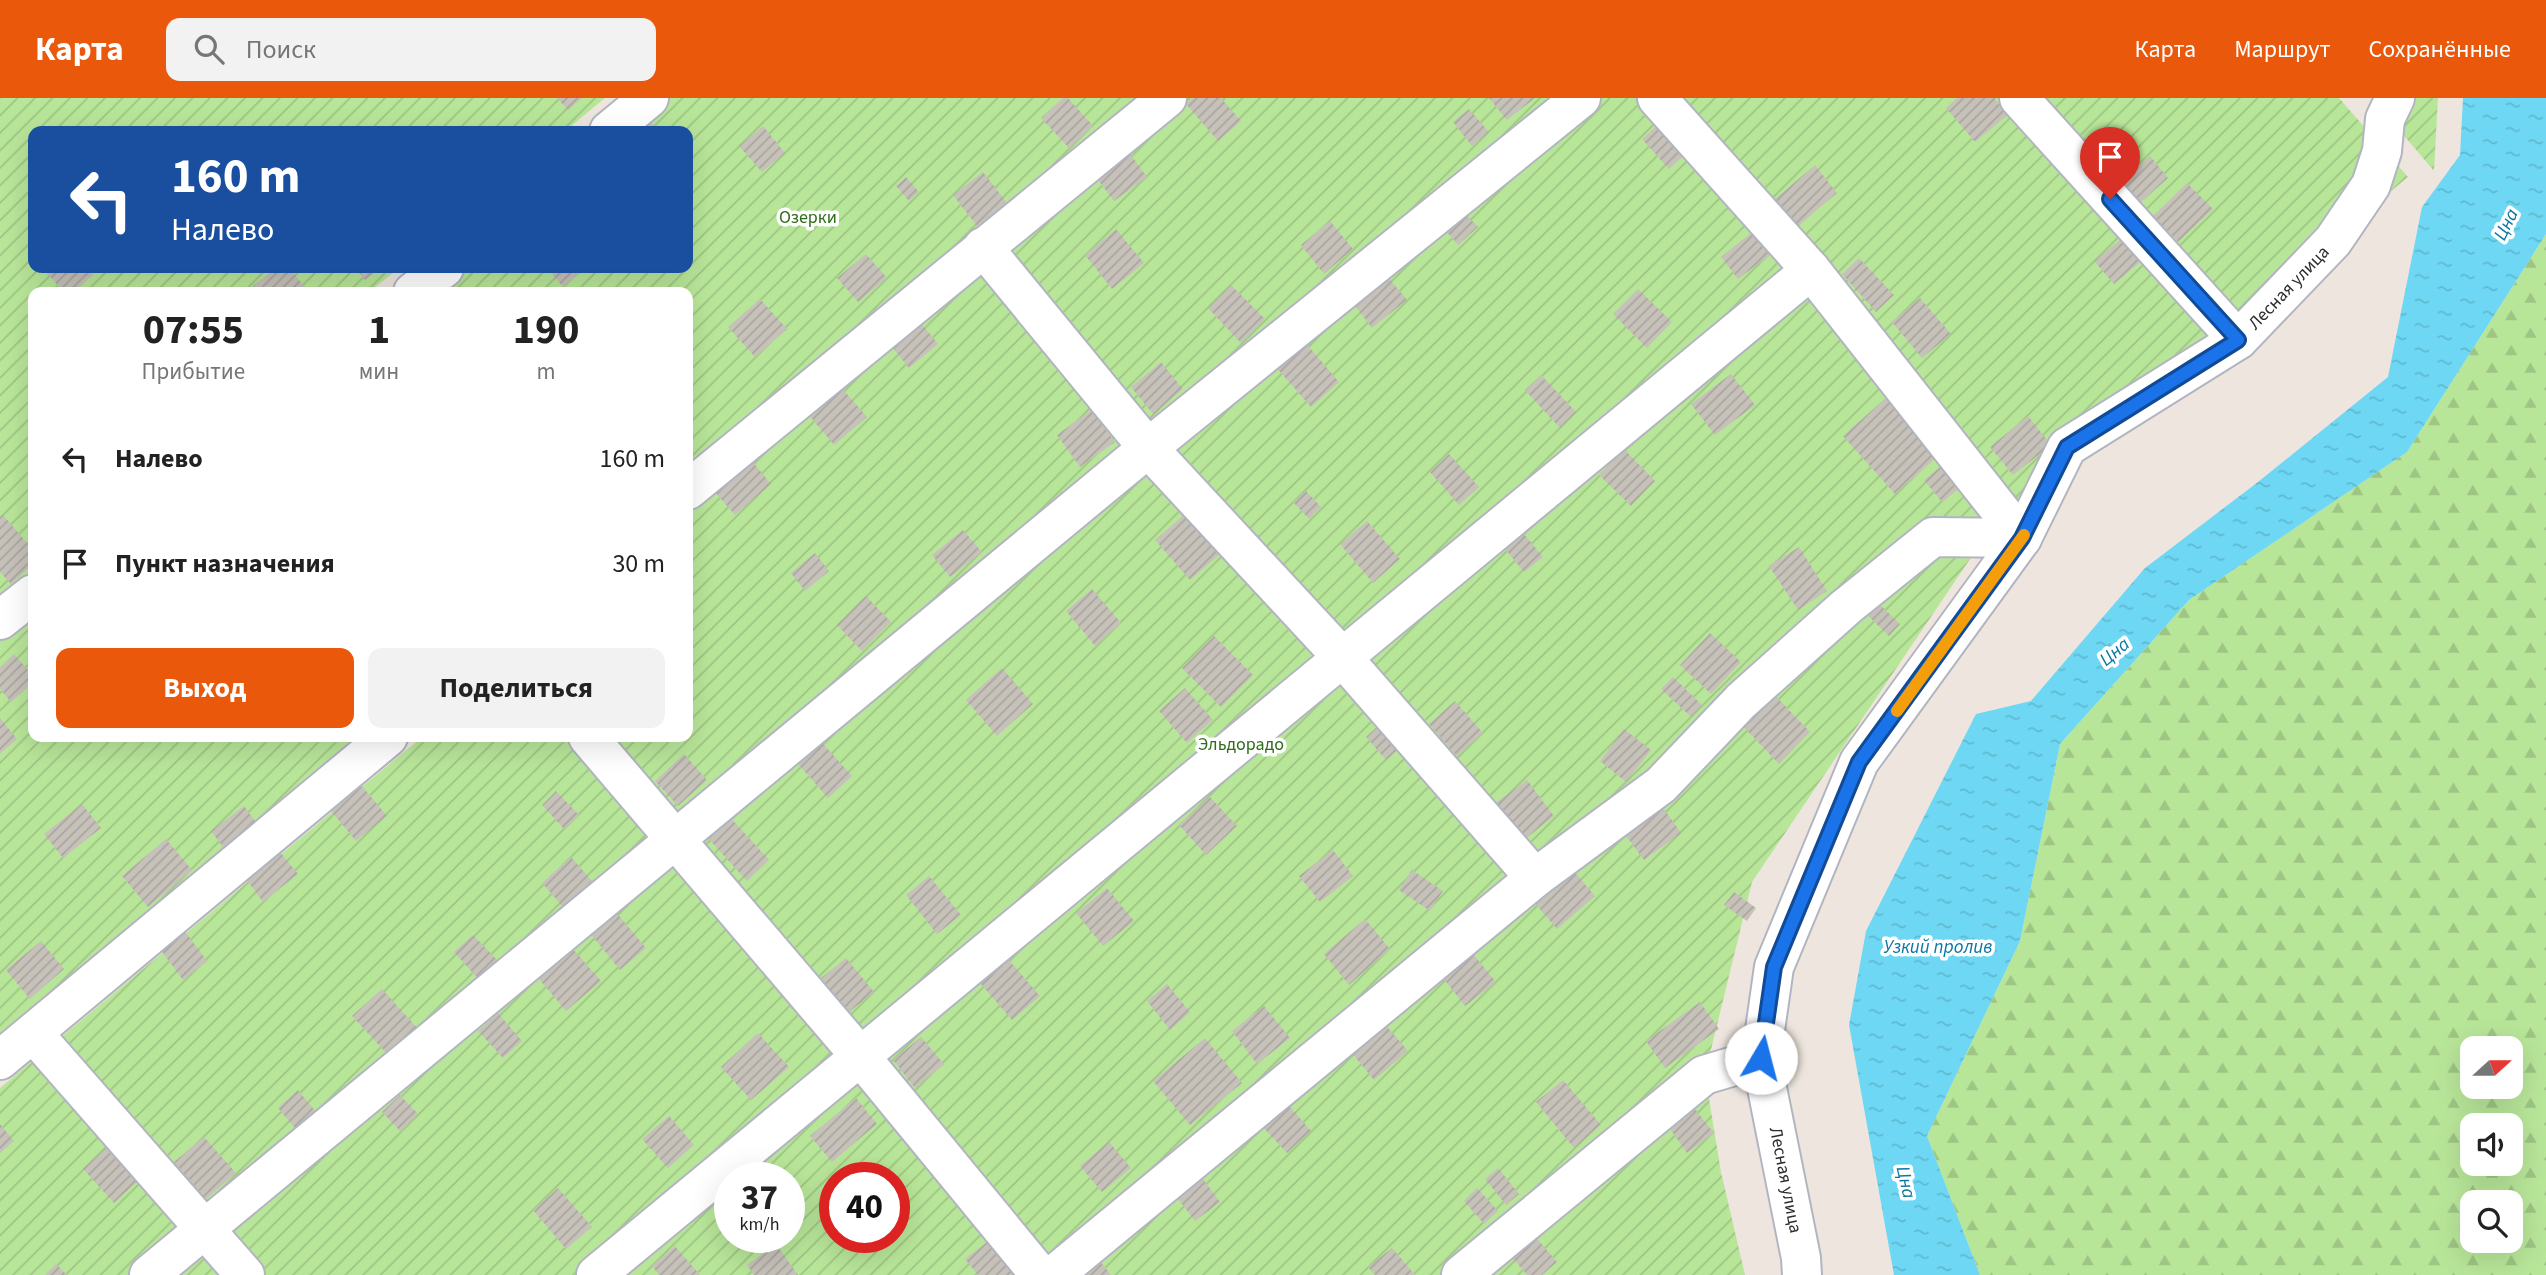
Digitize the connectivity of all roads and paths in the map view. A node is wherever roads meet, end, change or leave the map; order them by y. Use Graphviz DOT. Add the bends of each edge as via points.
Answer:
graph roads {
  1 [pos="649,98"];
  2 [pos="1167,98"];
  3 [pos="1580,98"];
  4 [pos="1657,98"];
  5 [pos="2019,98"];
  6 [pos="2383,105"];
  7 [pos="615,126"];
  8 [pos="983,247"];
  9 [pos="1811,270"];
  10 [pos="438,273"];
  11 [pos="419,287"];
  12 [pos="2238,340"];
  13 [pos="1149,448"];
  14 [pos="693,485"];
  15 [pos="2022,538"];
  16 [pos="28,598"];
  17 [pos="0,620"];
  18 [pos="1342,657"];
  19 [pos="382,742"];
  20 [pos="592,742"];
  21 [pos="676,839"];
  22 [pos="1535,878"];
  23 [pos="33,1033"];
  24 [pos="860,1056"];
  25 [pos="1761,1058"];
  26 [pos="0,1060"];
  27 [pos="204,1229"];
  28 [pos="149,1275"];
  29 [pos="245,1275"];
  30 [pos="596,1275"];
  31 [pos="1040,1275"];
  32 [pos="1054,1275"];
  33 [pos="1461,1275"];
  34 [pos="1802,1275"];
  1 -- 7 [label="street"];
  2 -- 8 [label="street"];
  3 -- 13 [label="street"];
  4 -- 9 [label="street"];
  5 -- 12 [label="street"];
  6 -- 12 [label="street, Лесная улица" via="2382,151 2371,184 2333,242"];
  8 -- 13 [label="street"];
  8 -- 14 [label="street"];
  9 -- 15 [label="street"];
  9 -- 18 [label="street"];
  10 -- 11 [label="street"];
  12 -- 15 [label="street, Лесная улица" via="2067,447"];
  13 -- 18 [label="street"];
  13 -- 21 [label="street"];
  15 -- 22 [label="street" via="1933,537 1741,701 1661,785"];
  15 -- 25 [label="street, Лесная улица" via="1859,762 1774,967"];
  16 -- 17 [label="street"];
  18 -- 22 [label="street"];
  18 -- 24 [label="street"];
  19 -- 23 [label="street"];
  20 -- 21 [label="street"];
  21 -- 24 [label="street"];
  21 -- 27 [label="street"];
  22 -- 32 [label="street"];
  23 -- 26 [label="street"];
  23 -- 27 [label="street"];
  24 -- 30 [label="street"];
  24 -- 31 [label="street"];
  25 -- 33 [label="street" via="1704,1075"];
  25 -- 34 [label="street, Лесная улица"];
  27 -- 28 [label="street"];
  27 -- 29 [label="street"];
}
